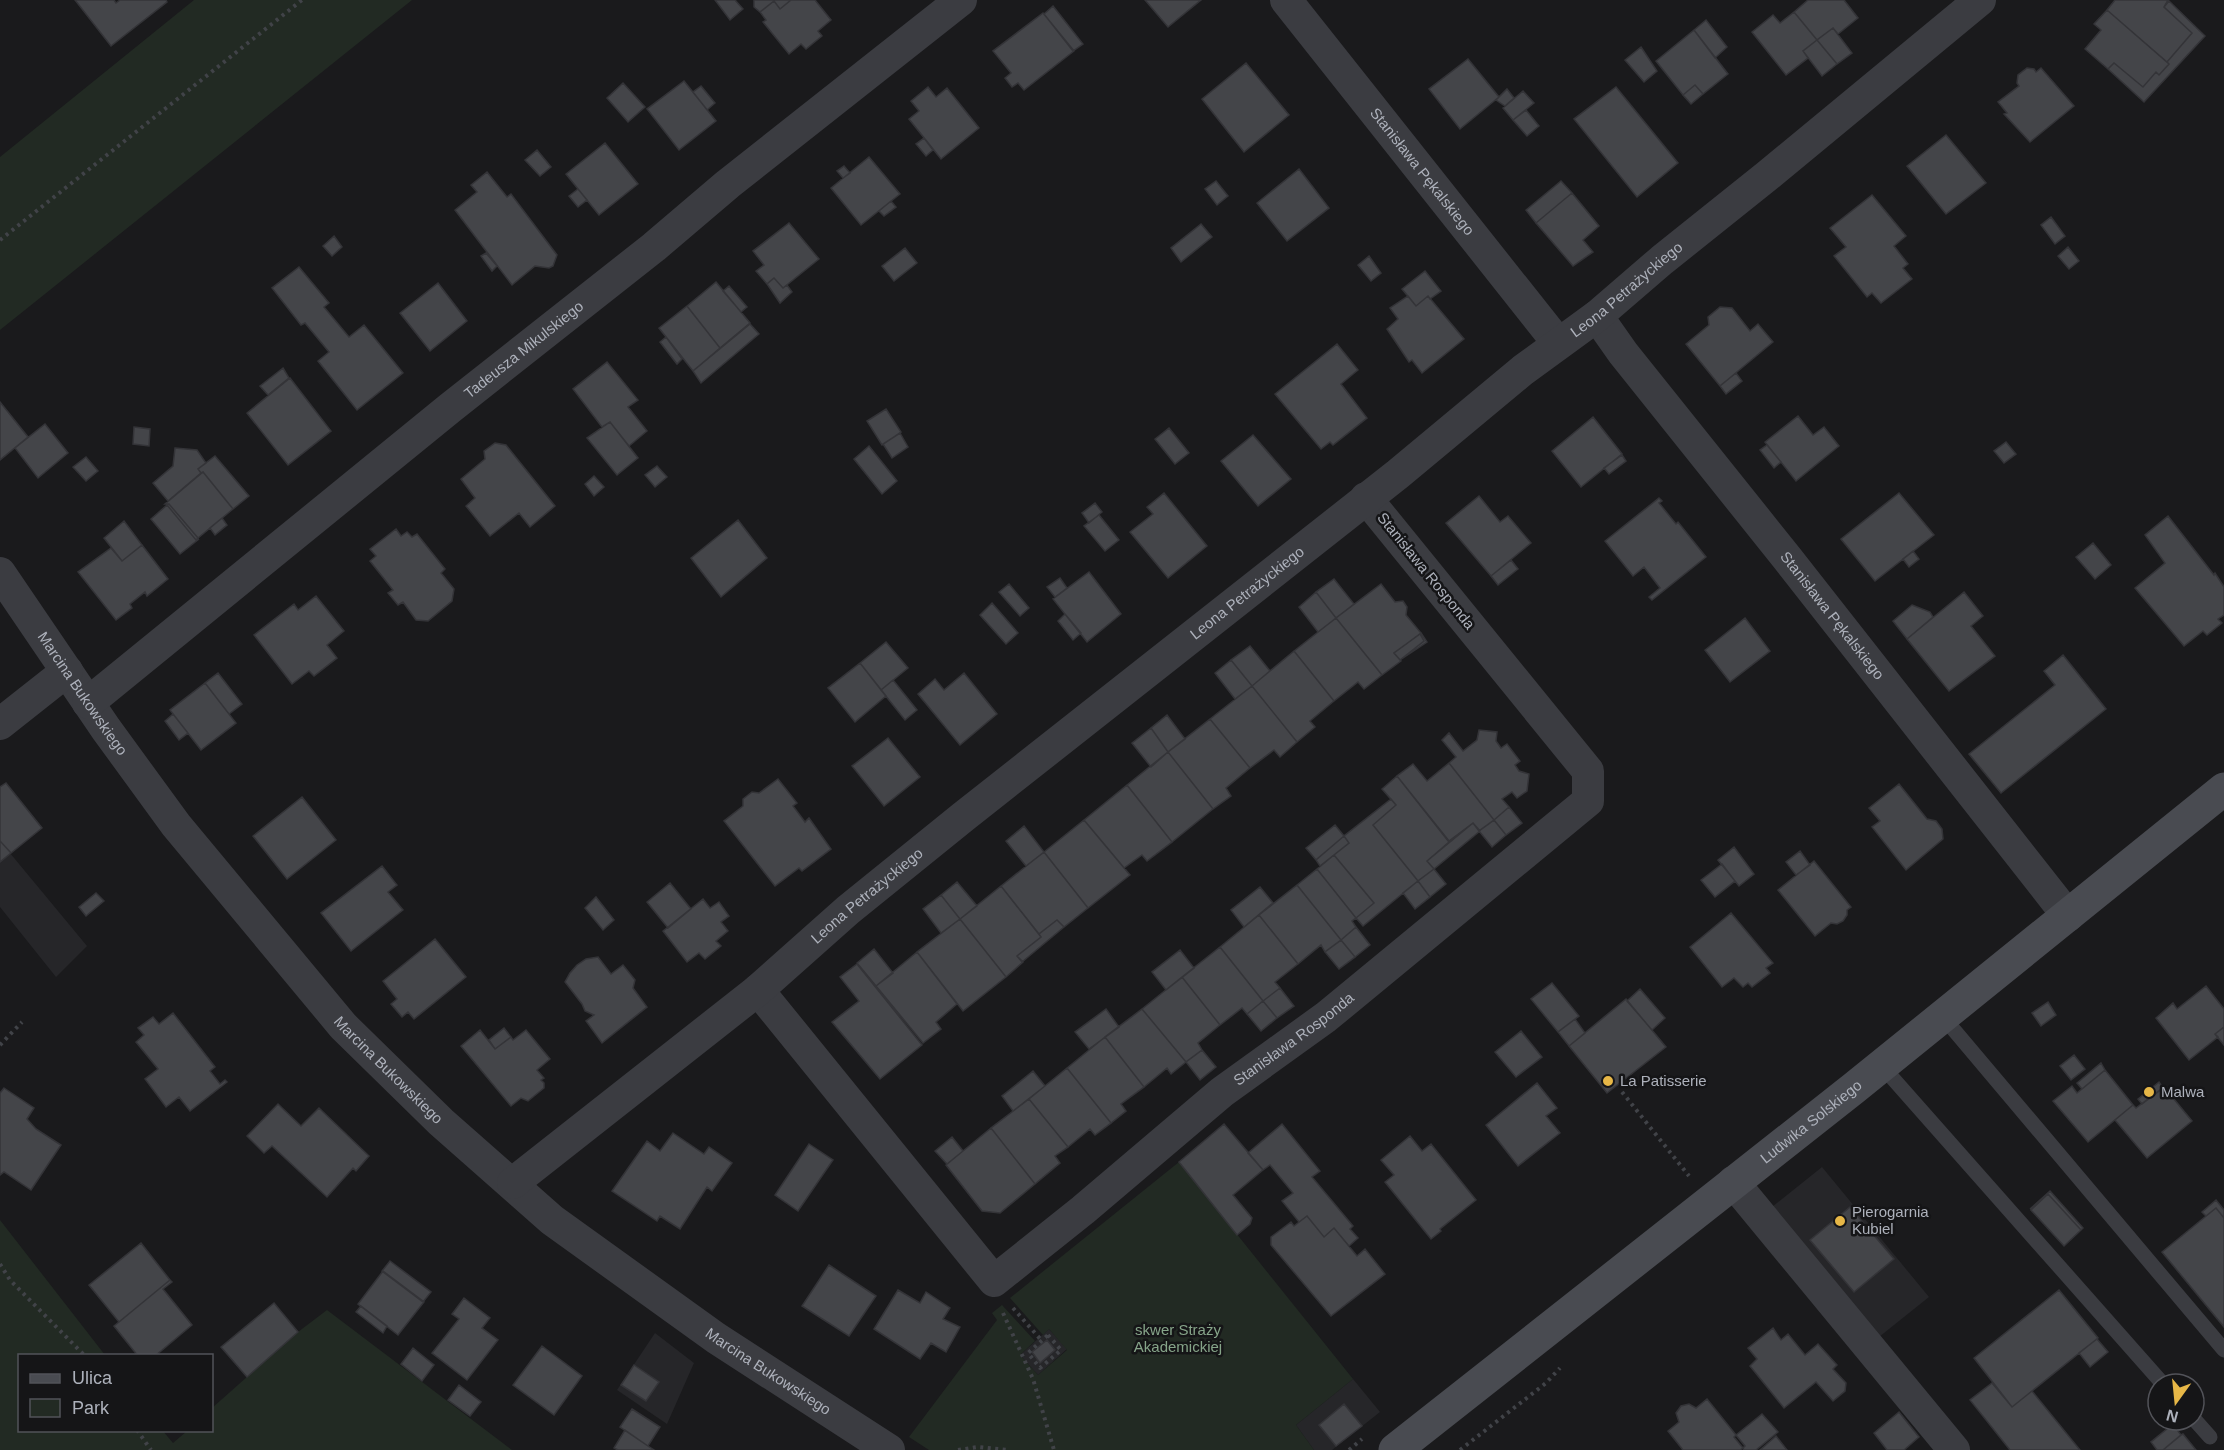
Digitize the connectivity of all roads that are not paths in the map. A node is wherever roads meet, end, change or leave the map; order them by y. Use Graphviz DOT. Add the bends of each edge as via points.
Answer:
graph roads {
  1 [pos="961,0"];
  2 [pos="1286,0"];
  3 [pos="1980,0"];
  4 [pos="1597,316"];
  5 [pos="1558,343"];
  6 [pos="1366,498"];
  7 [pos="0,573"];
  8 [pos="67,671"];
  9 [pos="88,703"];
  10 [pos="0,724"];
  11 [pos="2224,789"];
  12 [pos="2068,916"];
  13 [pos="758,990"];
  14 [pos="1942,1017"];
  15 [pos="1881,1065"];
  16 [pos="1734,1182"];
  17 [pos="513,1184"];
  18 [pos="2224,1350"];
  19 [pos="2152,1372"];
  20 [pos="2206,1432"];
  21 [pos="2210,1437"];
  22 [pos="889,1450"];
  23 [pos="1395,1450"];
  24 [pos="1954,1450"];
  1 -- 9 [label="street, Tadeusza Mikulskiego"];
  2 -- 5 [label="street, Stanisława Pękalskiego"];
  3 -- 4 [label="street, Leona Petrażyckiego"];
  4 -- 5 [label="street, Leona Petrażyckiego"];
  4 -- 12 [label="street, Stanisława Pękalskiego"];
  5 -- 6 [label="street, Leona Petrażyckiego"];
  6 -- 13 [label="street, Leona Petrażyckiego" via="901,867"];
  6 -- 13 [label="street, Stanisława Rosponda" via="1588,771 1588,801 1326,1017 1222,1092 1083,1210 1000,1290"];
  7 -- 8 [label="street, Marcina Bukowskiego"];
  8 -- 9 [label="street, Marcina Bukowskiego"];
  8 -- 10 [label="street"];
  9 -- 17 [label="street, Marcina Bukowskiego" via="176,825 343,1026 441,1122"];
  11 -- 12 [label="main road, Ludwika Solskiego"];
  12 -- 14 [label="main road, Ludwika Solskiego"];
  13 -- 17 [label="street, Leona Petrażyckiego"];
  14 -- 15 [label="main road, Ludwika Solskiego"];
  14 -- 18 [label="lane"];
  15 -- 16 [label="main road, Ludwika Solskiego"];
  15 -- 19 [label="lane"];
  16 -- 23 [label="main road, Ludwika Solskiego"];
  16 -- 24 [label="street"];
  17 -- 22 [label="street, Marcina Bukowskiego" via="552,1220 638,1283"];
  20 -- 21 [label="lane"];
}
